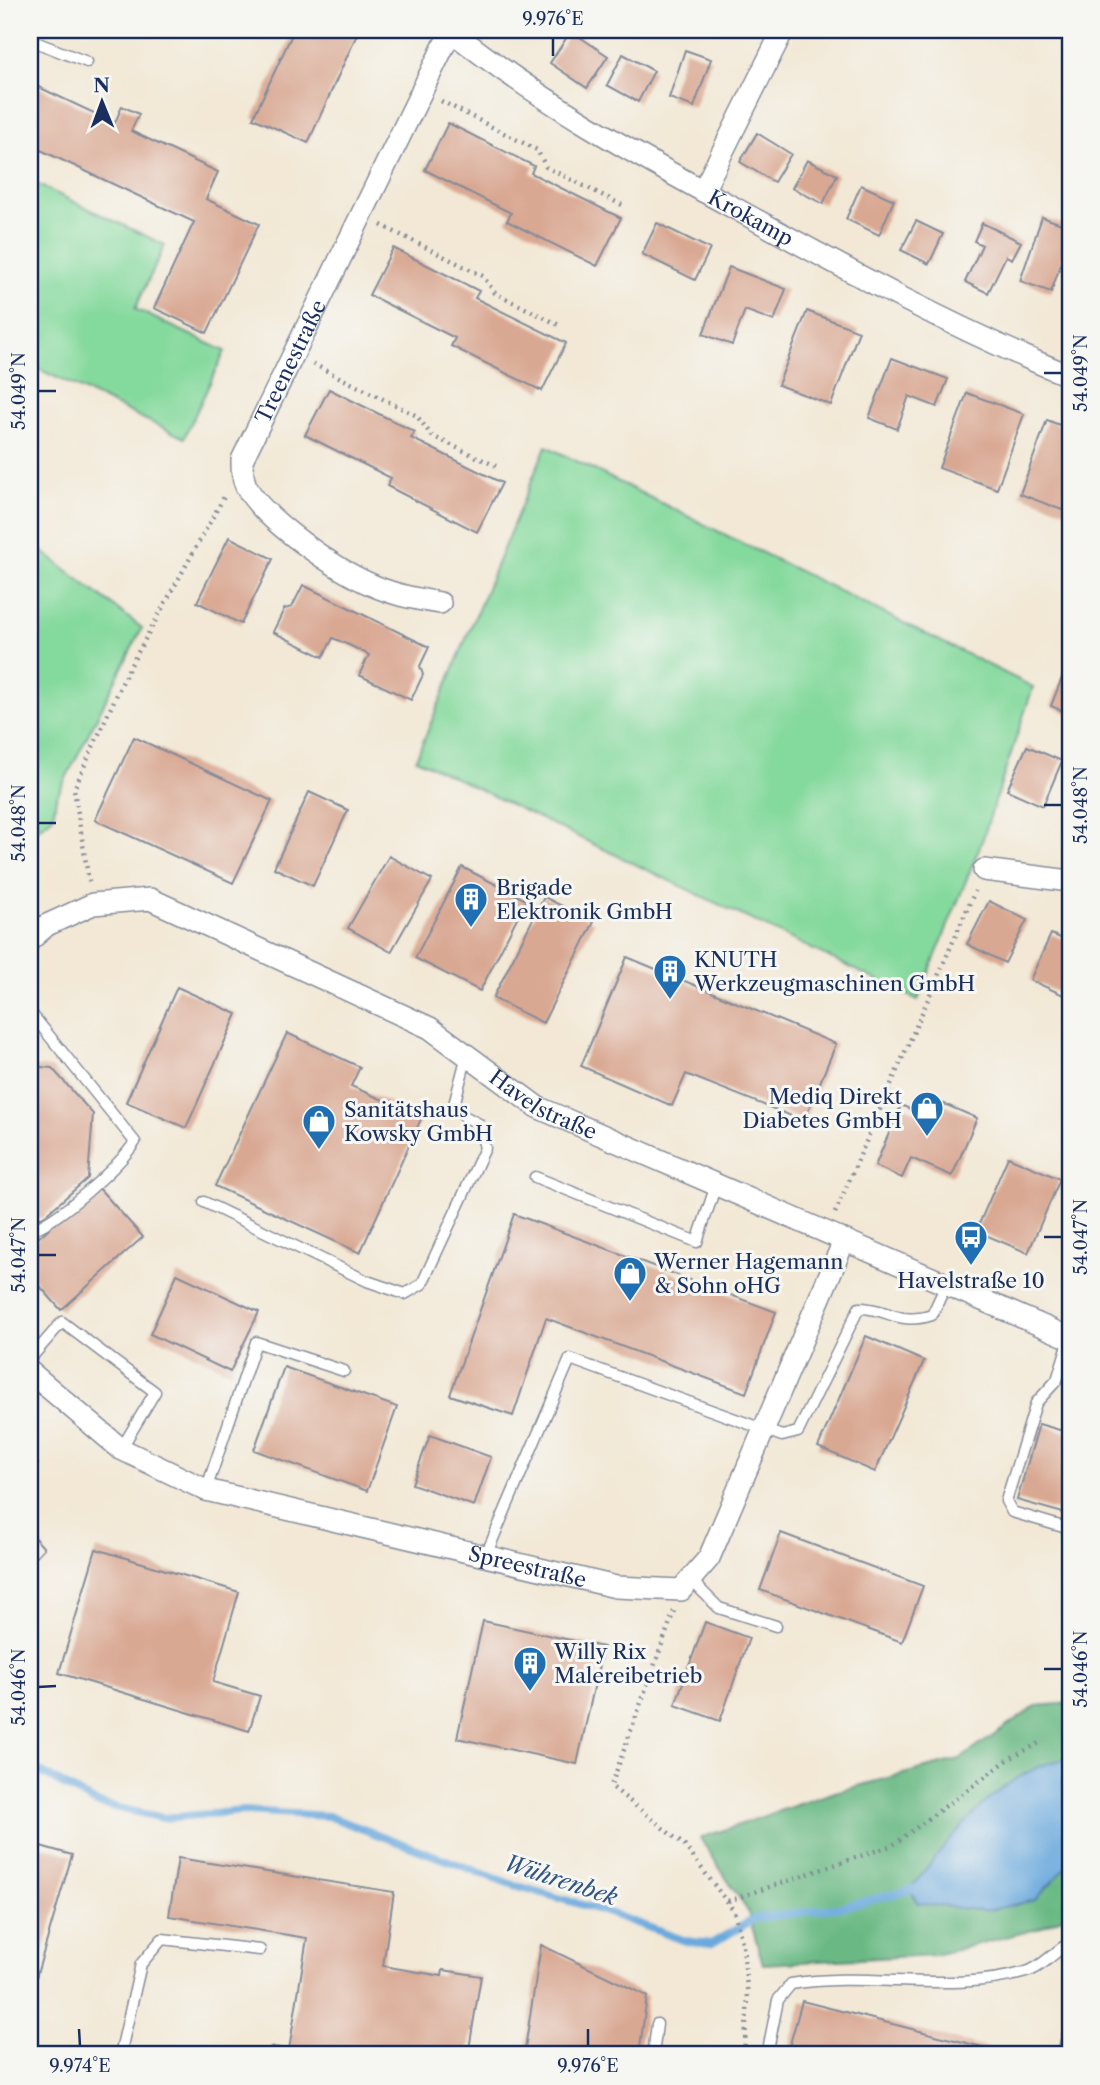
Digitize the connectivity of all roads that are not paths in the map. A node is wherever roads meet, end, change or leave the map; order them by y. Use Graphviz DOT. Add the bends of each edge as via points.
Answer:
graph roads {
  1 [pos="451,30"];
  2 [pos="783,30"];
  3 [pos="30,40"];
  4 [pos="87,62"];
  5 [pos="703,191"];
  6 [pos="1070,376"];
  7 [pos="440,603"];
  8 [pos="985,870"];
  9 [pos="1070,881"];
  10 [pos="30,940"];
  11 [pos="30,1012"];
  12 [pos="467,1055"];
  13 [pos="535,1177"];
  14 [pos="716,1185"];
  15 [pos="204,1202"];
  16 [pos="30,1230"];
  17 [pos="835,1237"];
  18 [pos="946,1285"];
  19 [pos="1070,1338"];
  20 [pos="30,1359"];
  21 [pos="344,1371"];
  22 [pos="30,1372"];
  23 [pos="1057,1380"];
  24 [pos="1070,1383"];
  25 [pos="765,1428"];
  26 [pos="121,1449"];
  27 [pos="206,1490"];
  28 [pos="1070,1529"];
  29 [pos="486,1555"];
  30 [pos="686,1585"];
  31 [pos="776,1626"];
  32 [pos="1070,1943"];
  33 [pos="260,1950"];
  34 [pos="657,2024"];
  35 [pos="120,2055"];
  36 [pos="653,2055"];
  37 [pos="767,2055"];
  1 -- 5 [label="street, Krokamp" via="526,86"];
  1 -- 7 [label="street, Treenestraße" via="242,460 246,485 256,500 317,553 371,585 406,598"];
  2 -- 5 [label="street"];
  3 -- 4 [label="lane"];
  5 -- 6 [label="street, Krokamp" via="883,290"];
  8 -- 9 [label="street"];
  10 -- 12 [label="street, Havelstraße" via="47,925 93,904 150,899 430,1028"];
  11 -- 16 [label="lane" via="135,1142 114,1168 47,1223"];
  12 -- 14 [label="street, Havelstraße" via="537,1107"];
  12 -- 15 [label="lane" via="454,1105 479,1124 485,1148 422,1284 404,1294 367,1281"];
  13 -- 14 [label="lane" via="697,1242"];
  14 -- 17 [label="street, Havelstraße"];
  17 -- 18 [label="street, Havelstraße"];
  17 -- 25 [label="street"];
  18 -- 19 [label="street, Havelstraße"];
  18 -- 25 [label="lane" via="932,1315 914,1321 859,1308 798,1432 782,1436"];
  19 -- 23 [label="lane"];
  20 -- 26 [label="lane" via="62,1322 155,1392"];
  21 -- 27 [label="lane" via="256,1342"];
  22 -- 26 [label="street, Spreestraße"];
  23 -- 24 [label="lane"];
  23 -- 28 [label="lane" via="1036,1403 1006,1501 1012,1512"];
  25 -- 29 [label="lane" via="570,1359"];
  25 -- 30 [label="street" via="709,1558"];
  26 -- 27 [label="street, Spreestraße"];
  27 -- 29 [label="street, Spreestraße"];
  29 -- 30 [label="street, Spreestraße" via="616,1587"];
  30 -- 31 [label="lane" via="719,1608"];
  32 -- 37 [label="lane" via="1029,1972 976,1980 847,1979 791,1984 778,2000"];
  33 -- 35 [label="lane" via="162,1939 141,1964"];
  34 -- 36 [label="lane"];
}
